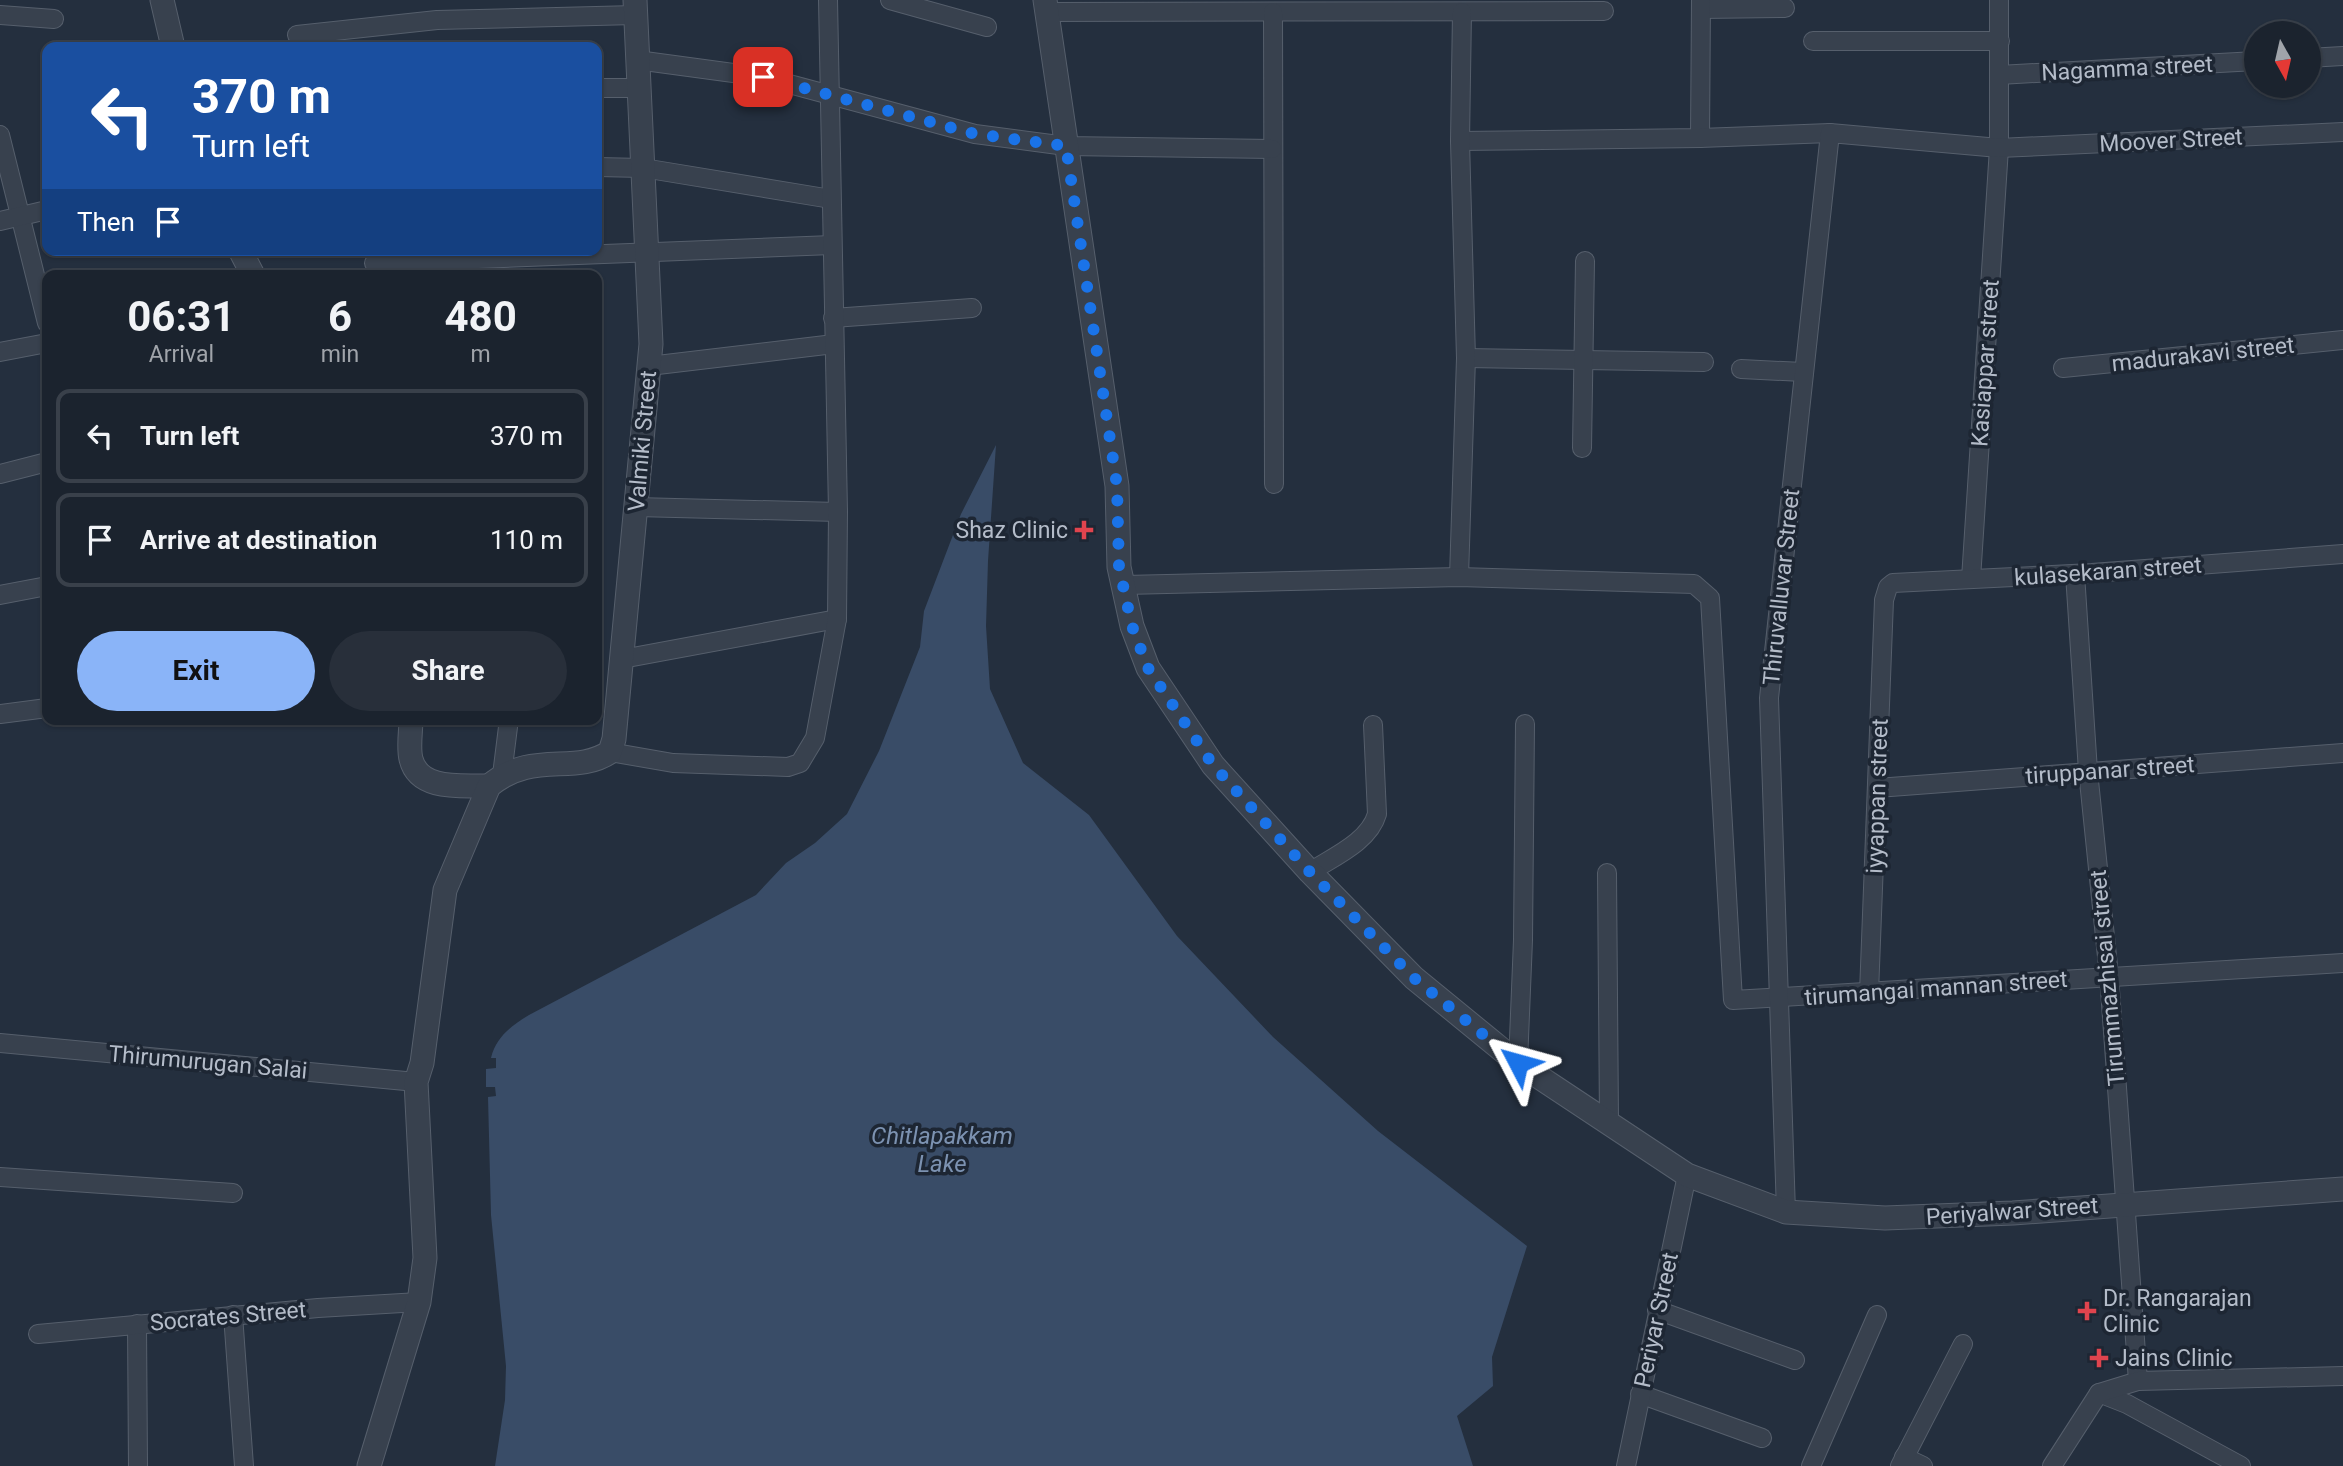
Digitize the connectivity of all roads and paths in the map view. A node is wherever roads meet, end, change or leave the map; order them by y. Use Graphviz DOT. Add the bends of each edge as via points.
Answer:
graph roads {
  1 [pos="162,0"];
  2 [pos="828,0"];
  3 [pos="890,0"];
  4 [pos="1999,0"];
  5 [pos="1701,4"];
  6 [pos="1046,6"];
  7 [pos="1192,6"];
  8 [pos="1317,6"];
  9 [pos="635,8"];
  10 [pos="1785,8"];
  11 [pos="1604,10"];
  12 [pos="1273,12"];
  13 [pos="1462,12"];
  14 [pos="0,15"];
  15 [pos="54,19"];
  16 [pos="986,27"];
  17 [pos="297,35"];
  18 [pos="2000,40"];
  19 [pos="1814,41"];
  20 [pos="172,42"];
  21 [pos="2343,56"];
  22 [pos="2321,57"];
  23 [pos="637,60"];
  24 [pos="2244,62"];
  25 [pos="1999,75"];
  26 [pos="602,88"];
  27 [pos="639,88"];
  28 [pos="830,97"];
  29 [pos="2343,132"];
  30 [pos="1830,133"];
  31 [pos="0,135"];
  32 [pos="1700,138"];
  33 [pos="1460,141"];
  34 [pos="1066,146"];
  35 [pos="1999,148"];
  36 [pos="1272,149"];
  37 [pos="602,167"];
  38 [pos="643,168"];
  39 [pos="831,199"];
  40 [pos="42,211"];
  41 [pos="22,217"];
  42 [pos="0,221"];
  43 [pos="832,245"];
  44 [pos="647,253"];
  45 [pos="1584,261"];
  46 [pos="374,263"];
  47 [pos="494,266"];
  48 [pos="42,302"];
  49 [pos="972,308"];
  50 [pos="834,318"];
  51 [pos="2343,340"];
  52 [pos="42,343"];
  53 [pos="834,344"];
  54 [pos="0,352"];
  55 [pos="1466,358"];
  56 [pos="1585,361"];
  57 [pos="1704,362"];
  58 [pos="649,366"];
  59 [pos="2063,368"];
  60 [pos="1741,369"];
  61 [pos="1803,372"];
  62 [pos="1582,448"];
  63 [pos="42,464"];
  64 [pos="0,474"];
  65 [pos="1274,484"];
  66 [pos="636,507"];
  67 [pos="838,512"];
  68 [pos="2343,554"];
  69 [pos="2076,574"];
  70 [pos="1458,577"];
  71 [pos="1971,579"];
  72 [pos="1125,585"];
  73 [pos="42,587"];
  74 [pos="0,595"];
  75 [pos="1884,600"];
  76 [pos="837,620"];
  77 [pos="622,659"];
  78 [pos="42,709"];
  79 [pos="0,714"];
  80 [pos="1525,724"];
  81 [pos="411,725"];
  82 [pos="508,725"];
  83 [pos="1373,726"];
  84 [pos="610,752"];
  85 [pos="2343,754"];
  86 [pos="2088,771"];
  87 [pos="496,780"];
  88 [pos="1877,788"];
  89 [pos="1310,872"];
  90 [pos="1607,873"];
  91 [pos="2343,963"];
  92 [pos="2109,976"];
  93 [pos="1869,993"];
  94 [pos="1780,999"];
  95 [pos="0,1043"];
  96 [pos="1518,1063"];
  97 [pos="416,1082"];
  98 [pos="1609,1121"];
  99 [pos="1687,1175"];
  100 [pos="0,1177"];
  101 [pos="2343,1189"];
  102 [pos="233,1193"];
  103 [pos="2125,1203"];
  104 [pos="1786,1212"];
  105 [pos="419,1302"];
  106 [pos="1657,1310"];
  107 [pos="233,1315"];
  108 [pos="1877,1315"];
  109 [pos="137,1324"];
  110 [pos="38,1334"];
  111 [pos="1963,1344"];
  112 [pos="1795,1360"];
  113 [pos="2343,1376"];
  114 [pos="2138,1381"];
  115 [pos="2099,1393"];
  116 [pos="1640,1394"];
  117 [pos="1762,1438"];
  118 [pos="1902,1461"];
  119 [pos="138,1466"];
  120 [pos="244,1466"];
  121 [pos="369,1466"];
  122 [pos="1626,1466"];
  123 [pos="1811,1466"];
  124 [pos="1923,1466"];
  125 [pos="2052,1466"];
  126 [pos="2241,1466"];
  1 -- 20 [label="street"];
  2 -- 28 [label="street"];
  3 -- 16 [label="street"];
  4 -- 18 [label="street, Kasiappar street"];
  5 -- 10 [label="street"];
  5 -- 32 [label="street"];
  6 -- 7 [label="street"];
  6 -- 34 [label="street, Periyalwar Street"];
  7 -- 12 [label="street"];
  8 -- 12 [label="street"];
  8 -- 13 [label="street"];
  9 -- 17 [label="street" via="438,20"];
  9 -- 23 [label="street, Valmiki Street"];
  11 -- 13 [label="street"];
  12 -- 36 [label="street"];
  13 -- 33 [label="street"];
  14 -- 15 [label="street"];
  18 -- 19 [label="street"];
  18 -- 25 [label="street, Kasiappar street"];
  21 -- 22 [label="street"];
  23 -- 27 [label="street, Valmiki Street"];
  23 -- 28 [label="street" via="753,75"];
  24 -- 25 [label="street, Nagamma street"];
  25 -- 35 [label="street, Kasiappar street"];
  26 -- 27 [label="street"];
  27 -- 38 [label="street, Valmiki Street"];
  28 -- 34 [label="street" via="975,134"];
  28 -- 39 [label="street"];
  29 -- 35 [label="street, Moover Street"];
  30 -- 32 [label="street"];
  30 -- 35 [label="street"];
  30 -- 61 [label="street, Thiruvalluvar Street"];
  31 -- 41 [label="street"];
  32 -- 33 [label="street"];
  33 -- 55 [label="street"];
  34 -- 36 [label="street"];
  34 -- 72 [label="street, Periyalwar Street" via="1117,486 1119,567"];
  35 -- 71 [label="street, Kasiappar street"];
  36 -- 65 [label="street"];
  37 -- 38 [label="street"];
  38 -- 39 [label="street"];
  38 -- 44 [label="street, Valmiki Street"];
  39 -- 43 [label="street"];
  40 -- 41 [label="street"];
  41 -- 42 [label="street"];
  41 -- 48 [label="street"];
  43 -- 44 [label="street"];
  43 -- 50 [label="street"];
  44 -- 47 [label="street"];
  44 -- 58 [label="street, Valmiki Street"];
  45 -- 56 [label="street"];
  46 -- 47 [label="street"];
  49 -- 50 [label="street"];
  50 -- 53 [label="street"];
  51 -- 59 [label="street, madurakavi street"];
  52 -- 54 [label="street"];
  53 -- 58 [label="street"];
  53 -- 67 [label="street"];
  55 -- 56 [label="street"];
  55 -- 70 [label="street"];
  56 -- 57 [label="street"];
  56 -- 62 [label="street"];
  58 -- 66 [label="street, Valmiki Street"];
  60 -- 61 [label="street"];
  61 -- 94 [label="street, Thiruvalluvar Street" via="1769,698"];
  63 -- 64 [label="street"];
  66 -- 67 [label="street"];
  66 -- 77 [label="street, Valmiki Street"];
  67 -- 76 [label="street"];
  68 -- 69 [label="street, kulasekaran street"];
  69 -- 71 [label="street, kulasekaran street"];
  69 -- 86 [label="street, Tirummazhisai street"];
  70 -- 72 [label="street"];
  70 -- 94 [label="street, tirumangai mannan street" via="1694,584 1710,598 1733,1000"];
  71 -- 75 [label="street, kulasekaran street" via="1893,583"];
  72 -- 89 [label="street, Periyalwar Street" via="1132,626 1148,668 1213,765"];
  73 -- 74 [label="street"];
  75 -- 88 [label="street, iyyappan street"];
  76 -- 77 [label="street"];
  76 -- 84 [label="street" via="815,738 800,763 788,767 673,763"];
  77 -- 84 [label="street, Valmiki Street"];
  78 -- 79 [label="street"];
  80 -- 96 [label="street"];
  81 -- 87 [label="street" via="411,759 423,778 437,784"];
  82 -- 87 [label="street"];
  83 -- 89 [label="street" via="1374,823 1362,837"];
  84 -- 87 [label="street" via="594,763 529,765"];
  85 -- 86 [label="street, tiruppanar street"];
  86 -- 88 [label="street, tiruppanar street"];
  86 -- 92 [label="street, Tirummazhisai street"];
  87 -- 97 [label="street" via="444,890"];
  88 -- 93 [label="street, iyyappan street"];
  89 -- 96 [label="street, Periyalwar Street" via="1414,978"];
  90 -- 98 [label="street"];
  91 -- 92 [label="street, tirumangai mannan street"];
  92 -- 93 [label="street, tirumangai mannan street"];
  92 -- 103 [label="street, Tirummazhisai street"];
  93 -- 94 [label="street, tirumangai mannan street"];
  94 -- 104 [label="street, Thiruvalluvar Street"];
  95 -- 97 [label="street, Thirumurugan Salai"];
  96 -- 98 [label="street, Periyalwar Street"];
  97 -- 105 [label="street" via="425,1258"];
  98 -- 99 [label="street, Periyalwar Street"];
  99 -- 104 [label="street, Periyalwar Street"];
  99 -- 106 [label="street, Periyar Street"];
  100 -- 102 [label="street"];
  101 -- 103 [label="street, Periyalwar Street"];
  103 -- 104 [label="street, Periyalwar Street" via="1885,1218"];
  103 -- 114 [label="street, Tirummazhisai street"];
  105 -- 107 [label="street, Socrates Street"];
  105 -- 121 [label="street"];
  106 -- 112 [label="street"];
  106 -- 116 [label="street, Periyar Street"];
  107 -- 109 [label="street, Socrates Street"];
  107 -- 120 [label="street"];
  108 -- 123 [label="street"];
  109 -- 110 [label="street, Socrates Street"];
  109 -- 119 [label="street"];
  111 -- 118 [label="street"];
  113 -- 114 [label="street"];
  114 -- 115 [label="street"];
  115 -- 125 [label="street"];
  115 -- 126 [label="street"];
  116 -- 117 [label="street"];
  116 -- 122 [label="street, Periyar Street"];
  118 -- 124 [label="street"];
}
